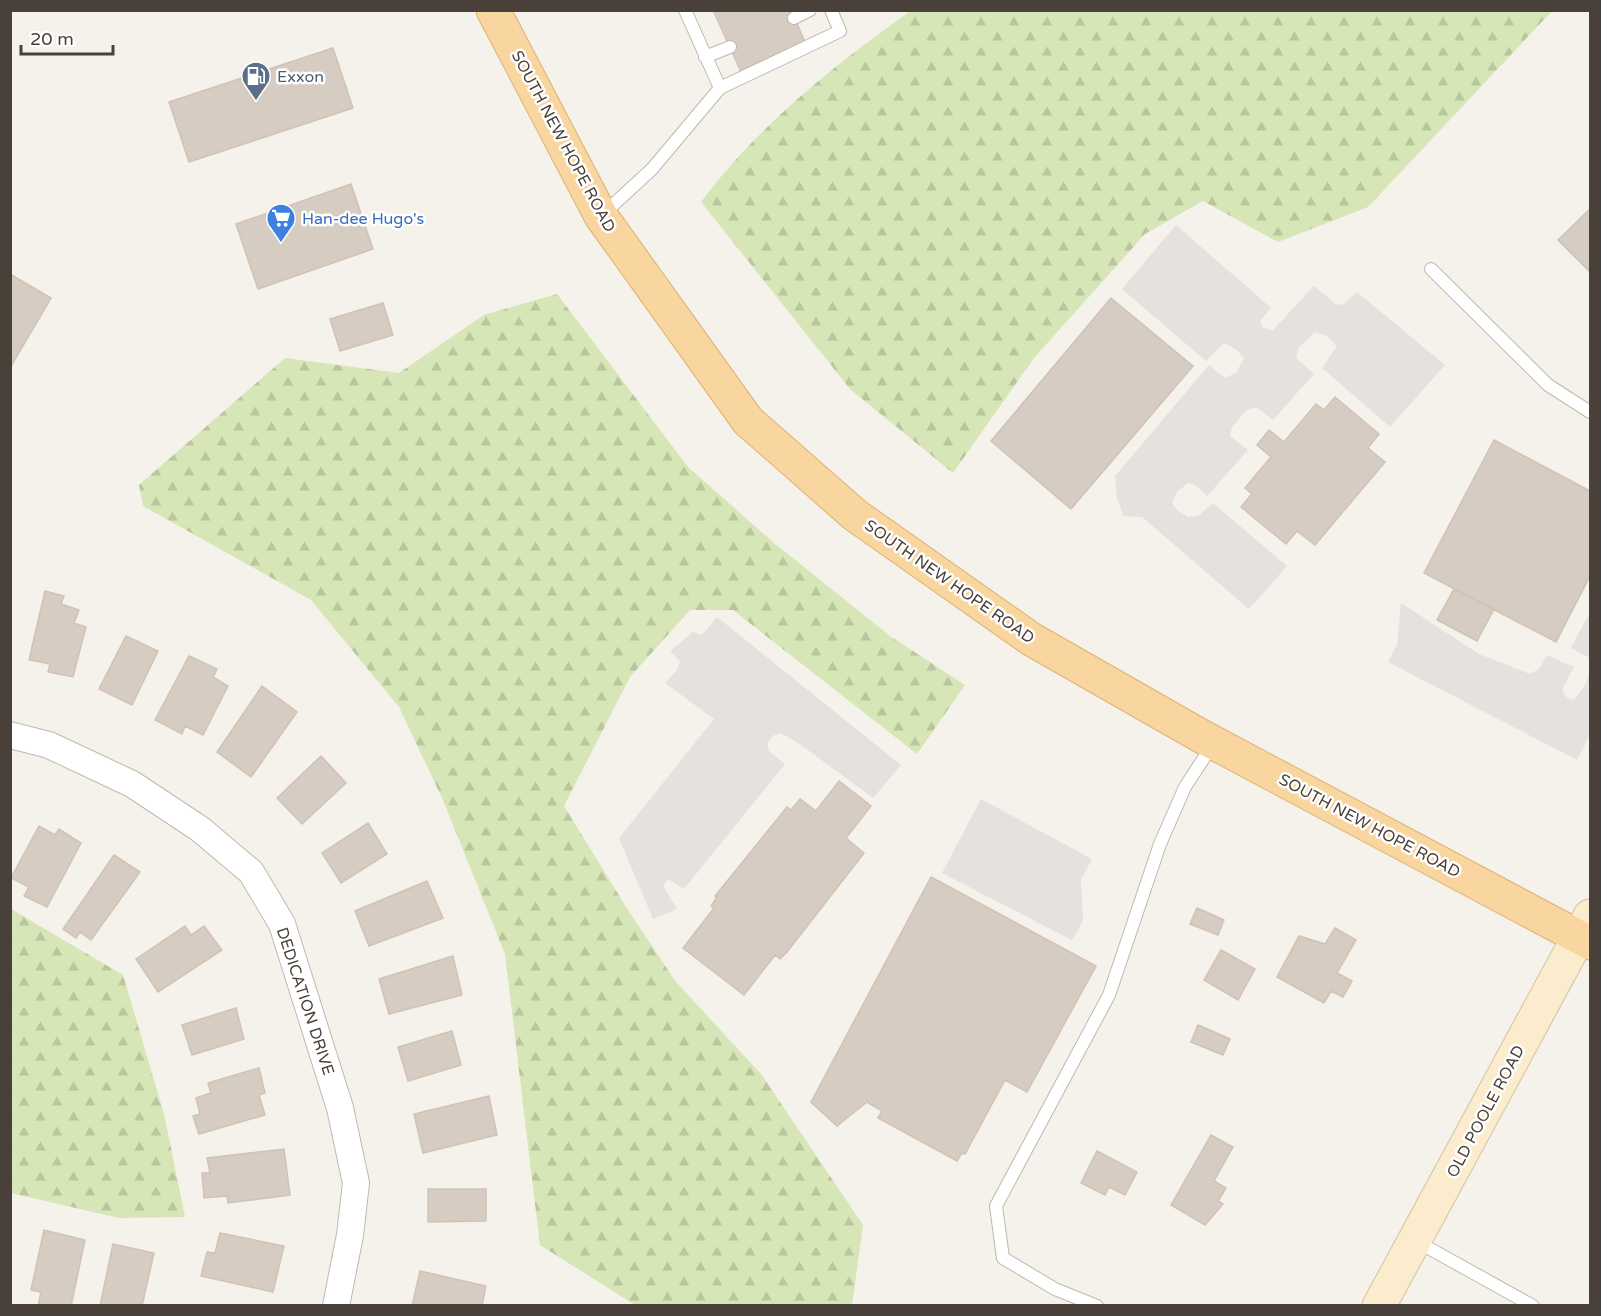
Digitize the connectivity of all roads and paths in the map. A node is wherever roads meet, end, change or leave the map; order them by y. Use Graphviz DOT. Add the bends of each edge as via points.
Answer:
graph roads {
  1 [pos="685,10"];
  2 [pos="810,10"];
  3 [pos="831,10"];
  4 [pos="495,12"];
  5 [pos="794,18"];
  6 [pos="730,47"];
  7 [pos="705,57"];
  8 [pos="720,88"];
  9 [pos="601,216"];
  10 [pos="1431,269"];
  11 [pos="1590,412"];
  12 [pos="10,735"];
  13 [pos="1214,743"];
  14 [pos="1587,932"];
  15 [pos="1414,1241"];
  16 [pos="336,1305"];
  17 [pos="1097,1305"];
  18 [pos="1379,1305"];
  19 [pos="1533,1305"];
  1 -- 7 [label="lane"];
  2 -- 5 [label="lane"];
  3 -- 8 [label="lane" via="840,31"];
  4 -- 9 [label="main road, SOUTH NEW HOPE ROAD"];
  6 -- 7 [label="lane"];
  7 -- 8 [label="lane"];
  8 -- 9 [label="lane" via="652,169"];
  9 -- 13 [label="main road, SOUTH NEW HOPE ROAD" via="748,421 855,515 1031,639"];
  10 -- 11 [label="lane" via="1548,385"];
  12 -- 16 [label="street, DEDICATION DRIVE" via="49,745 132,784 200,829 251,872 282,924 340,1108 356,1183"];
  13 -- 14 [label="main road, SOUTH NEW HOPE ROAD"];
  13 -- 17 [label="lane" via="1185,787 1160,844 1109,995 996,1206 1003,1258 1055,1289"];
  14 -- 15 [label="street, OLD POOLE ROAD"];
  15 -- 18 [label="street, OLD POOLE ROAD"];
  15 -- 19 [label="lane"];
}
